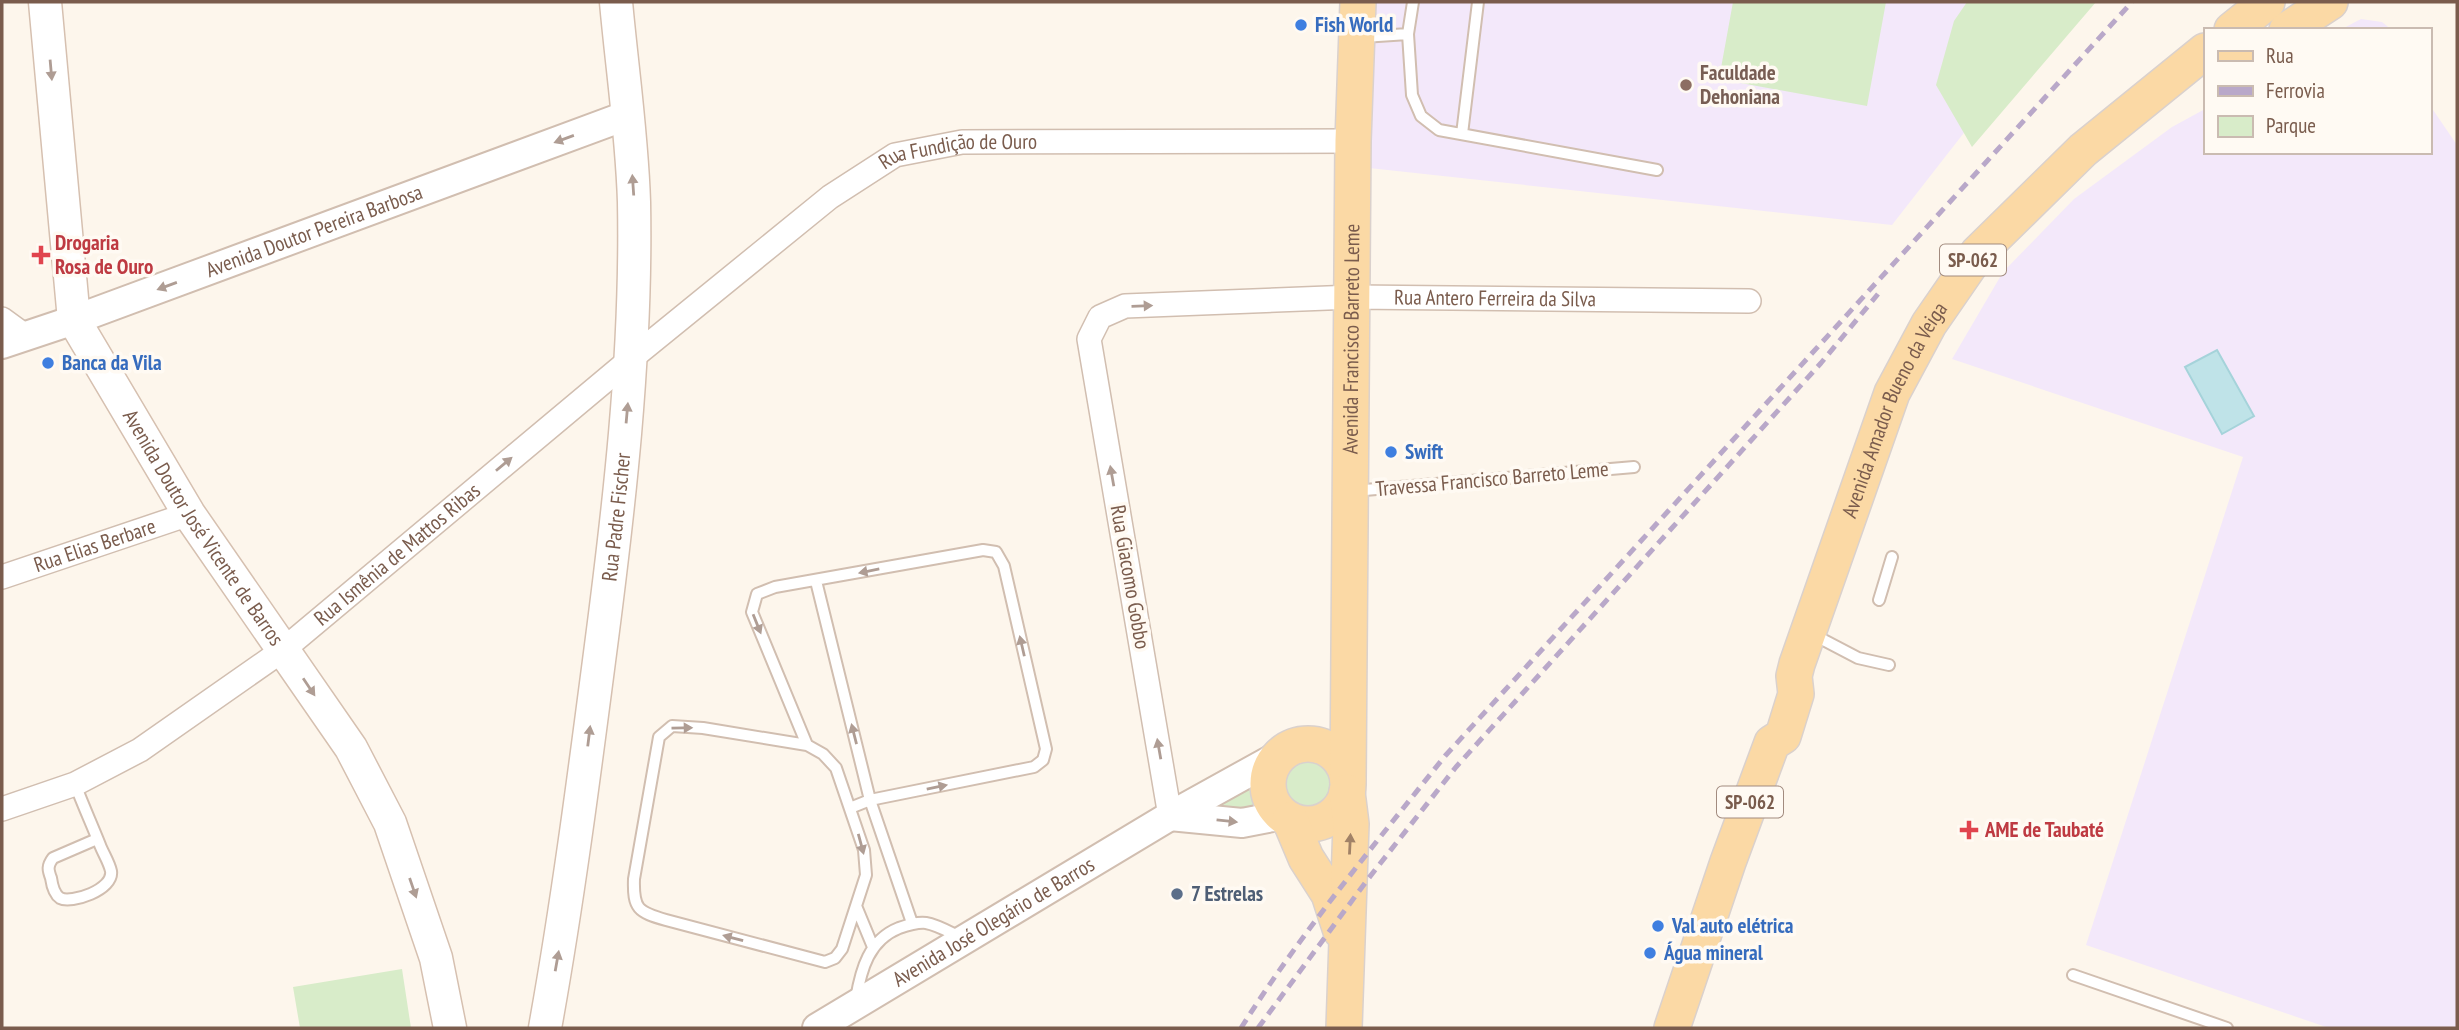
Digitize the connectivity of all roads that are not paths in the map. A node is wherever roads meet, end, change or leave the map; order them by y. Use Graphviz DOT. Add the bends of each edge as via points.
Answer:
graph roads {
  1 [pos="45,2"];
  2 [pos="616,2"];
  3 [pos="1358,2"];
  4 [pos="1413,2"];
  5 [pos="1478,2"];
  6 [pos="2267,2"];
  7 [pos="2330,2"];
  8 [pos="2234,28"];
  9 [pos="2290,28"];
  10 [pos="1408,34"];
  11 [pos="1357,37"];
  12 [pos="2204,52"];
  13 [pos="2204,77"];
  14 [pos="628,115"];
  15 [pos="1462,134"];
  16 [pos="1353,141"];
  17 [pos="2083,150"];
  18 [pos="1657,170"];
  19 [pos="1353,297"];
  20 [pos="1749,301"];
  21 [pos="74,320"];
  22 [pos="9,332"];
  23 [pos="1089,339"];
  24 [pos="632,358"];
  25 [pos="1634,467"];
  26 [pos="1350,491"];
  27 [pos="189,514"];
  28 [pos="1892,557"];
  29 [pos="2,577"];
  30 [pos="816,580"];
  31 [pos="1879,600"];
  32 [pos="1808,632"];
  33 [pos="283,650"];
  34 [pos="1889,665"];
  35 [pos="1348,677"];
  36 [pos="807,745"];
  37 [pos="1292,750"];
  38 [pos="75,785"];
  39 [pos="1347,786"];
  40 [pos="870,800"];
  41 [pos="850,808"];
  42 [pos="2,809"];
  43 [pos="1170,816"];
  44 [pos="1286,817"];
  45 [pos="97,839"];
  46 [pos="856,906"];
  47 [pos="912,923"];
  48 [pos="965,939"];
  49 [pos="1345,944"];
  50 [pos="873,947"];
  51 [pos="2073,975"];
  52 [pos="855,1006"];
  53 [pos="450,1028"];
  54 [pos="545,1028"];
  55 [pos="817,1028"];
  56 [pos="1344,1028"];
  57 [pos="1672,1028"];
  58 [pos="2227,1028"];
  1 -- 21 [label="main road, Avenida Doutor José Vicente de Barros, one-way"];
  2 -- 14 [label="main road, Rua Padre Fischer"];
  3 -- 11 [label="main road, Avenida Francisco Barreto Leme"];
  4 -- 10 [label="lane"];
  5 -- 15 [label="lane"];
  6 -- 8 [label="main road"];
  7 -- 9 [label="main road"];
  10 -- 11 [label="lane"];
  10 -- 15 [label="lane" via="1412,95 1421,116 1439,130"];
  11 -- 16 [label="main road, Avenida Francisco Barreto Leme"];
  12 -- 17 [label="main road, Avenida Amador Bueno da Veiga / SP-062"];
  13 -- 17 [label="main road, Avenida Amador Bueno da Veiga / SP-062"];
  14 -- 21 [label="street, Avenida Doutor Pereira Barbosa, one-way"];
  24 -- 14 [label="main road, Rua Padre Fischer, one-way" via="634,202"];
  15 -- 18 [label="lane"];
  16 -- 19 [label="main road, Avenida Francisco Barreto Leme"];
  16 -- 24 [label="street, Rua Fundição de Ouro" via="962,142 895,155 830,197"];
  17 -- 32 [label="main road, Avenida Amador Bueno da Veiga / SP-062" via="1978,253 1929,324 1892,393"];
  19 -- 20 [label="street, Rua Antero Ferreira da Silva"];
  23 -- 19 [label="street, Rua Antero Ferreira da Silva, one-way" via="1100,317 1125,306"];
  19 -- 26 [label="main road, Avenida Francisco Barreto Leme"];
  21 -- 22 [label="street, Avenida Doutor Pereira Barbosa"];
  21 -- 27 [label="main road, Avenida Doutor José Vicente de Barros"];
  43 -- 23 [label="street, Rua Giacomo Gobbo, one-way"];
  33 -- 24 [label="street, Rua Ismênia de Mattos Ribas, one-way"];
  54 -- 24 [label="main road, Rua Padre Fischer, one-way" via="566,910 615,535"];
  25 -- 26 [label="lane, Travessa Francisco Barreto Leme"];
  26 -- 35 [label="main road, Avenida Francisco Barreto Leme"];
  27 -- 29 [label="street, Rua Elias Berbare"];
  27 -- 33 [label="main road, Avenida Doutor José Vicente de Barros"];
  28 -- 31 [label="lane"];
  30 -- 36 [label="lane, one-way" via="757,594 752,612"];
  40 -- 30 [label="lane, one-way"];
  40 -- 30 [label="lane, one-way" via="1034,767 1043,760 1046,749 1004,566 996,552 983,550"];
  32 -- 34 [label="lane" via="1858,658"];
  32 -- 57 [label="main road, Avenida Amador Bueno da Veiga / SP-062" via="1794,676 1781,686 1768,731 1772,743"];
  33 -- 38 [label="street, Rua Ismênia de Mattos Ribas" via="140,750"];
  33 -- 53 [label="main road, Avenida Doutor José Vicente de Barros, one-way" via="351,748 390,822 436,958"];
  35 -- 37 [label="main road, Avenida Francisco Barreto Leme" via="1337,702"];
  35 -- 39 [label="main road, Avenida Francisco Barreto Leme"];
  36 -- 41 [label="lane" via="836,768"];
  46 -- 36 [label="lane, one-way" via="842,949 825,962 646,914 633,899 659,737 672,726"];
  37 -- 39 [label="main road" via="1316,745 1328,749 1344,768"];
  37 -- 43 [label="street, Avenida José Olegário de Barros"];
  37 -- 44 [label="main road" via="1272,765 1268,777 1272,802"];
  38 -- 42 [label="street, Rua Ismênia de Mattos Ribas"];
  38 -- 45 [label="lane"];
  39 -- 44 [label="main road" via="1343,803 1325,820 1302,824"];
  49 -- 39 [label="main road, Avenida Francisco Barreto Leme, one-way" via="1351,824"];
  40 -- 41 [label="lane"];
  40 -- 47 [label="lane"];
  41 -- 46 [label="lane, one-way" via="864,850 866,875"];
  43 -- 44 [label="street, one-way" via="1242,823"];
  43 -- 48 [label="street, Avenida José Olegário de Barros"];
  44 -- 49 [label="main road" via="1329,894"];
  45 -- 45 [label="lane" via="111,871 110,881 104,888 70,900 61,898 54,892 48,868 52,858"];
  46 -- 50 [label="lane"];
  47 -- 48 [label="lane" via="927,923"];
  47 -- 50 [label="lane" via="887,933"];
  48 -- 52 [label="street, Avenida José Olegário de Barros"];
  49 -- 56 [label="main road, Avenida Francisco Barreto Leme"];
  50 -- 52 [label="lane"];
  51 -- 58 [label="lane"];
  52 -- 55 [label="street, Avenida José Olegário de Barros"];
}
